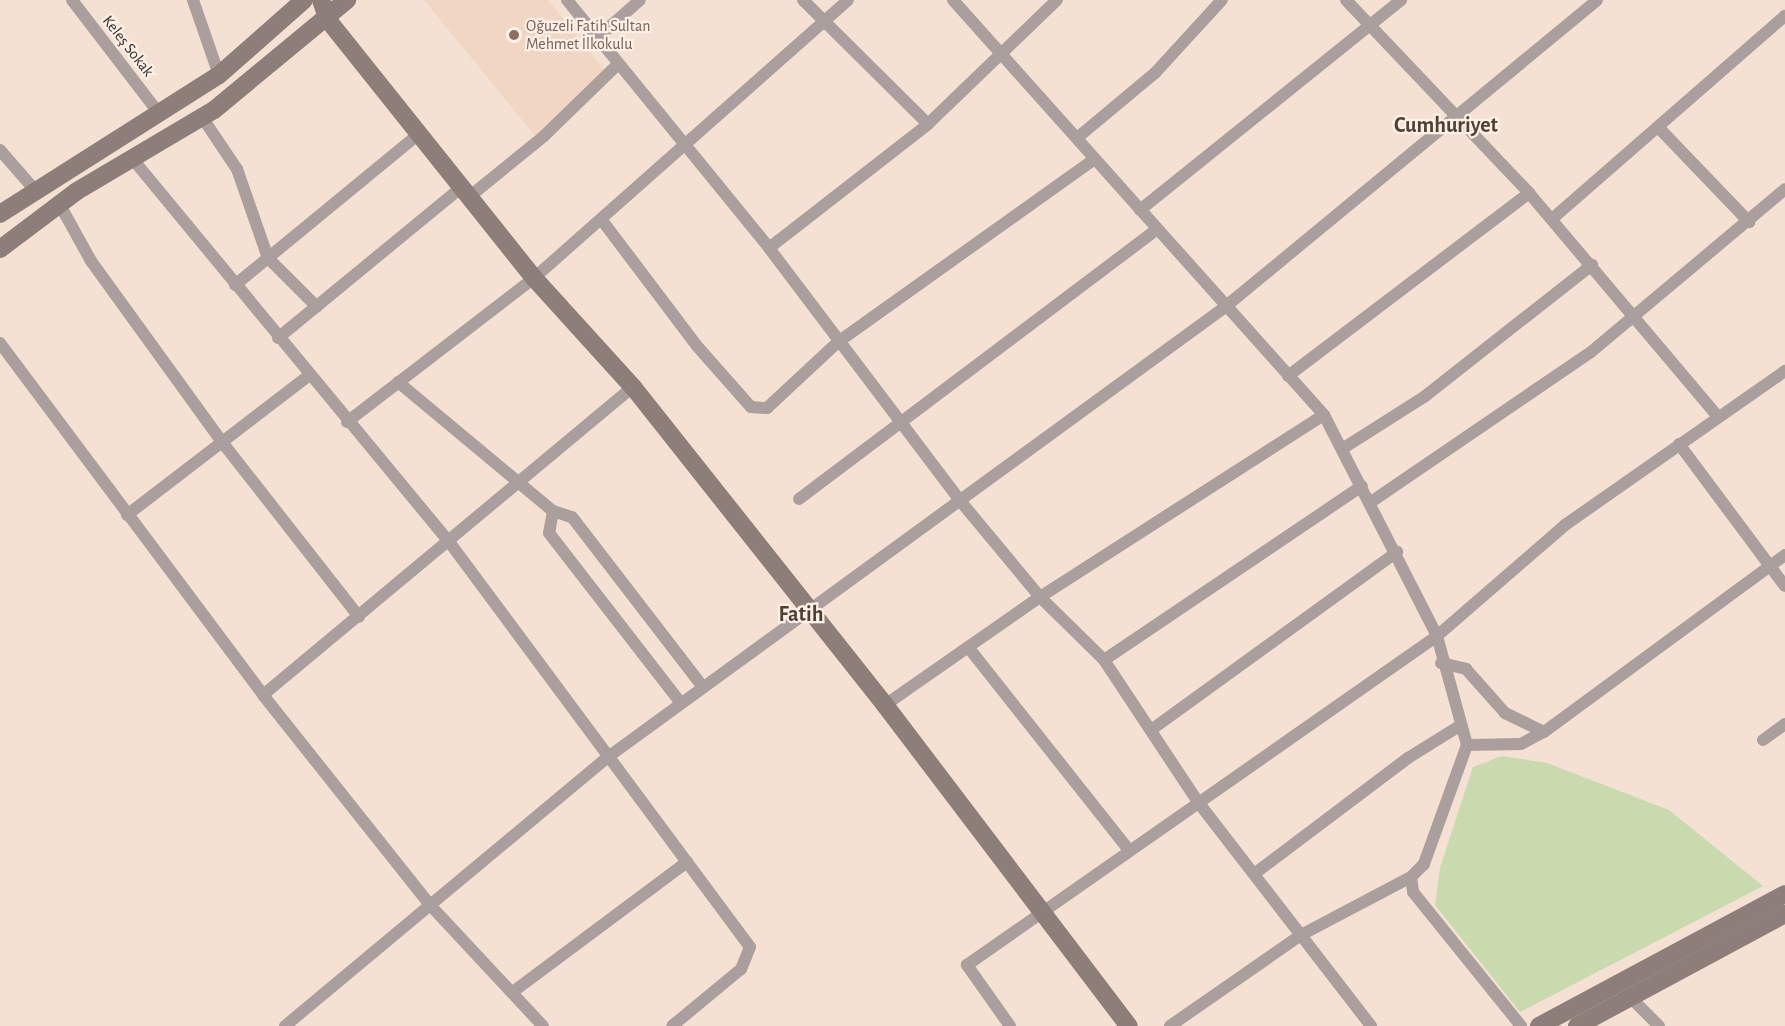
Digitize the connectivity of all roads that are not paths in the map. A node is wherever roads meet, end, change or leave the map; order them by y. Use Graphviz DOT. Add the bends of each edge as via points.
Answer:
graph roads {
  1 [pos="72,0"];
  2 [pos="193,0"];
  3 [pos="304,0"];
  4 [pos="321,0"];
  5 [pos="347,0"];
  6 [pos="567,0"];
  7 [pos="640,0"];
  8 [pos="803,0"];
  9 [pos="848,0"];
  10 [pos="953,0"];
  11 [pos="1057,0"];
  12 [pos="1222,0"];
  13 [pos="1346,0"];
  14 [pos="1401,0"];
  15 [pos="1597,0"];
  16 [pos="1785,16"];
  17 [pos="328,20"];
  18 [pos="824,20"];
  19 [pos="1370,23"];
  20 [pos="597,38"];
  21 [pos="1000,50"];
  22 [pos="618,64"];
  23 [pos="219,75"];
  24 [pos="158,112"];
  25 [pos="201,117"];
  26 [pos="1458,118"];
  27 [pos="928,124"];
  28 [pos="1658,127"];
  29 [pos="419,134"];
  30 [pos="1077,138"];
  31 [pos="681,145"];
  32 [pos="0,150"];
  33 [pos="131,157"];
  34 [pos="1095,159"];
  35 [pos="33,188"];
  36 [pos="1785,189"];
  37 [pos="465,192"];
  38 [pos="1529,193"];
  39 [pos="60,205"];
  40 [pos="1140,210"];
  41 [pos="0,214"];
  42 [pos="601,219"];
  43 [pos="1552,219"];
  44 [pos="1749,222"];
  45 [pos="1156,229"];
  46 [pos="769,248"];
  47 [pos="0,249"];
  48 [pos="268,258"];
  49 [pos="1592,265"];
  50 [pos="534,278"];
  51 [pos="235,285"];
  52 [pos="316,307"];
  53 [pos="1225,307"];
  54 [pos="1637,317"];
  55 [pos="278,338"];
  56 [pos="838,342"];
  57 [pos="0,343"];
  58 [pos="1785,371"];
  59 [pos="308,376"];
  60 [pos="1288,376"];
  61 [pos="398,382"];
  62 [pos="633,387"];
  63 [pos="1324,415"];
  64 [pos="1718,417"];
  65 [pos="901,419"];
  66 [pos="347,422"];
  67 [pos="222,442"];
  68 [pos="1679,444"];
  69 [pos="1342,449"];
  70 [pos="518,479"];
  71 [pos="1362,486"];
  72 [pos="800,499"];
  73 [pos="1371,502"];
  74 [pos="962,503"];
  75 [pos="553,511"];
  76 [pos="127,515"];
  77 [pos="450,543"];
  78 [pos="1396,552"];
  79 [pos="1785,555"];
  80 [pos="1771,565"];
  81 [pos="1785,586"];
  82 [pos="1041,597"];
  83 [pos="807,607"];
  84 [pos="359,617"];
  85 [pos="1437,636"];
  86 [pos="968,647"];
  87 [pos="1104,660"];
  88 [pos="1442,663"];
  89 [pos="702,686"];
  90 [pos="263,695"];
  91 [pos="680,702"];
  92 [pos="885,705"];
  93 [pos="1785,724"];
  94 [pos="1461,725"];
  95 [pos="1151,730"];
  96 [pos="1544,732"];
  97 [pos="1763,740"];
  98 [pos="1467,745"];
  99 [pos="608,757"];
  100 [pos="1198,802"];
  101 [pos="1129,850"];
  102 [pos="687,862"];
  103 [pos="1254,874"];
  104 [pos="1411,877"];
  105 [pos="1785,894"];
  106 [pos="431,906"];
  107 [pos="1038,913"];
  108 [pos="1785,914"];
  109 [pos="1301,935"];
  110 [pos="514,991"];
  111 [pos="1630,997"];
  112 [pos="285,1026"];
  113 [pos="543,1026"];
  114 [pos="672,1026"];
  115 [pos="1010,1026"];
  116 [pos="1129,1026"];
  117 [pos="1170,1026"];
  118 [pos="1371,1026"];
  119 [pos="1521,1026"];
  120 [pos="1539,1026"];
  121 [pos="1577,1026"];
  122 [pos="1659,1026"];
  1 -- 24 [label="street, Keleş Sokak"];
  2 -- 23 [label="street"];
  3 -- 23 [label="street"];
  4 -- 17 [label="street"];
  5 -- 17 [label="street"];
  6 -- 20 [label="street"];
  7 -- 20 [label="street"];
  8 -- 18 [label="street"];
  9 -- 18 [label="street"];
  10 -- 21 [label="street"];
  11 -- 21 [label="street"];
  12 -- 30 [label="street" via="1155,73"];
  13 -- 19 [label="street"];
  14 -- 19 [label="street"];
  15 -- 26 [label="street"];
  16 -- 28 [label="street"];
  17 -- 25 [label="street"];
  17 -- 29 [label="street"];
  18 -- 27 [label="street"];
  18 -- 31 [label="street"];
  19 -- 26 [label="street"];
  19 -- 40 [label="street"];
  20 -- 22 [label="street"];
  21 -- 27 [label="street"];
  21 -- 30 [label="street"];
  22 -- 31 [label="street"];
  22 -- 37 [label="street" via="544,136"];
  23 -- 24 [label="street"];
  24 -- 35 [label="street"];
  25 -- 33 [label="street"];
  25 -- 48 [label="street" via="237,169"];
  26 -- 38 [label="street"];
  26 -- 53 [label="street"];
  27 -- 46 [label="street"];
  28 -- 43 [label="street"];
  28 -- 44 [label="street"];
  29 -- 37 [label="street"];
  29 -- 48 [label="street"];
  30 -- 34 [label="street"];
  31 -- 42 [label="street"];
  31 -- 46 [label="street"];
  32 -- 35 [label="street"];
  33 -- 39 [label="street"];
  33 -- 51 [label="street"];
  34 -- 40 [label="street"];
  34 -- 56 [label="street"];
  35 -- 41 [label="street"];
  36 -- 44 [label="street"];
  37 -- 50 [label="street"];
  37 -- 52 [label="street"];
  38 -- 43 [label="street"];
  38 -- 60 [label="street"];
  39 -- 47 [label="street"];
  39 -- 67 [label="street" via="91,261"];
  40 -- 45 [label="street"];
  42 -- 50 [label="street"];
  42 -- 56 [label="street" via="697,346 751,407 767,408"];
  43 -- 49 [label="street"];
  44 -- 54 [label="street"];
  45 -- 53 [label="street"];
  45 -- 65 [label="street"];
  46 -- 56 [label="street"];
  48 -- 51 [label="street"];
  48 -- 52 [label="street"];
  49 -- 54 [label="street"];
  49 -- 69 [label="street" via="1424,397"];
  50 -- 61 [label="street"];
  50 -- 62 [label="street"];
  51 -- 55 [label="street"];
  52 -- 55 [label="street"];
  53 -- 60 [label="street"];
  53 -- 74 [label="street"];
  54 -- 64 [label="street"];
  54 -- 73 [label="street" via="1503,417"];
  55 -- 59 [label="street"];
  56 -- 65 [label="street"];
  57 -- 76 [label="street"];
  58 -- 64 [label="street"];
  59 -- 66 [label="street"];
  59 -- 67 [label="street"];
  60 -- 63 [label="street"];
  61 -- 66 [label="street"];
  61 -- 70 [label="street"];
  62 -- 70 [label="street"];
  62 -- 83 [label="street"];
  63 -- 69 [label="street"];
  63 -- 82 [label="street"];
  64 -- 68 [label="street"];
  65 -- 72 [label="street"];
  65 -- 74 [label="street"];
  66 -- 77 [label="street"];
  67 -- 76 [label="street"];
  67 -- 84 [label="street"];
  68 -- 80 [label="street"];
  68 -- 85 [label="street" via="1565,525"];
  69 -- 71 [label="street"];
  70 -- 75 [label="street"];
  70 -- 77 [label="street"];
  71 -- 73 [label="street"];
  71 -- 87 [label="street"];
  73 -- 78 [label="street"];
  74 -- 82 [label="street"];
  74 -- 83 [label="street"];
  75 -- 89 [label="street" via="572,517"];
  75 -- 91 [label="street" via="549,533"];
  76 -- 90 [label="street"];
  77 -- 84 [label="street"];
  77 -- 99 [label="street"];
  78 -- 85 [label="street"];
  78 -- 95 [label="street"];
  79 -- 80 [label="street"];
  80 -- 81 [label="street"];
  80 -- 96 [label="street"];
  82 -- 86 [label="street"];
  82 -- 87 [label="street"];
  83 -- 89 [label="street"];
  83 -- 92 [label="street"];
  84 -- 90 [label="street"];
  85 -- 88 [label="street"];
  85 -- 100 [label="street"];
  86 -- 92 [label="street"];
  86 -- 101 [label="street"];
  87 -- 95 [label="street"];
  88 -- 94 [label="street"];
  88 -- 96 [label="street" via="1466,669 1505,712"];
  89 -- 91 [label="street"];
  90 -- 106 [label="street"];
  91 -- 99 [label="street"];
  92 -- 107 [label="street"];
  93 -- 97 [label="street"];
  94 -- 98 [label="street"];
  94 -- 103 [label="street" via="1408,758"];
  95 -- 100 [label="street"];
  96 -- 98 [label="street" via="1521,744"];
  98 -- 104 [label="street" via="1424,864"];
  99 -- 102 [label="street"];
  99 -- 106 [label="street"];
  100 -- 101 [label="street"];
  100 -- 103 [label="street"];
  101 -- 107 [label="street"];
  102 -- 110 [label="street"];
  102 -- 114 [label="street" via="750,946 750,956"];
  103 -- 109 [label="street"];
  104 -- 109 [label="street"];
  104 -- 119 [label="street" via="1413,892 1437,927"];
  105 -- 120 [label="street"];
  106 -- 110 [label="street"];
  106 -- 112 [label="street"];
  107 -- 115 [label="street" via="967,965"];
  107 -- 116 [label="street"];
  108 -- 111 [label="street"];
  109 -- 117 [label="street"];
  109 -- 118 [label="street"];
  110 -- 113 [label="street"];
  111 -- 121 [label="street"];
  111 -- 122 [label="street"];
}
